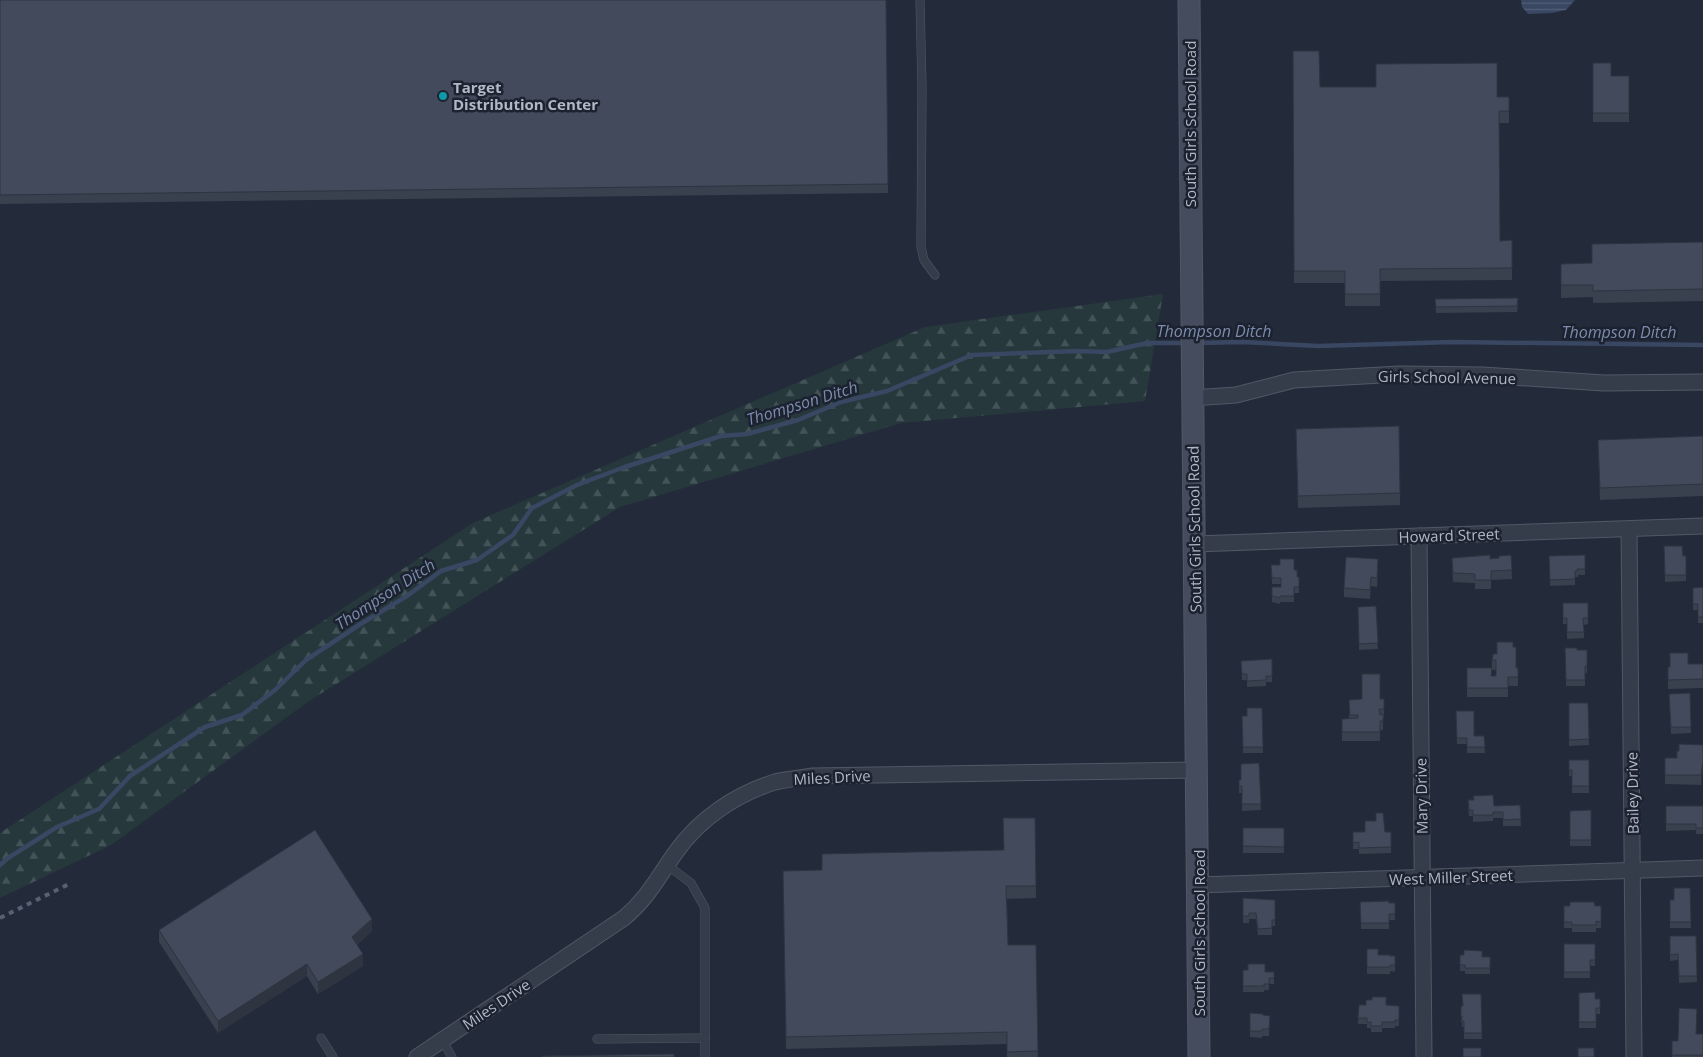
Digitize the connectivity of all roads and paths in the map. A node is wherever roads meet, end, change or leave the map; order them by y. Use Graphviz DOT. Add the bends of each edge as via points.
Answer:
graph roads {
  1 [pos="920,0"];
  2 [pos="1189,0"];
  3 [pos="934,275"];
  4 [pos="1703,382"];
  5 [pos="1192,398"];
  6 [pos="1703,526"];
  7 [pos="1629,529"];
  8 [pos="1419,536"];
  9 [pos="1195,544"];
  10 [pos="1197,770"];
  11 [pos="667,865"];
  12 [pos="1703,868"];
  13 [pos="1632,871"];
  14 [pos="1422,878"];
  15 [pos="1198,885"];
  16 [pos="321,1038"];
  17 [pos="705,1038"];
  18 [pos="597,1039"];
  19 [pos="442,1040"];
  20 [pos="333,1057"];
  21 [pos="417,1057"];
  22 [pos="452,1057"];
  23 [pos="705,1057"];
  24 [pos="1200,1057"];
  25 [pos="1424,1057"];
  26 [pos="1634,1057"];
  1 -- 3 [label="lane" via="921,247 924,260"];
  2 -- 5 [label="main road, South Girls School Road"];
  4 -- 5 [label="street, Girls School Avenue" via="1604,383 1482,375 1399,374 1294,380 1236,396"];
  5 -- 9 [label="main road, South Girls School Road"];
  6 -- 7 [label="street, Howard Street"];
  7 -- 8 [label="street, Howard Street"];
  7 -- 13 [label="street, Bailey Drive"];
  8 -- 9 [label="street, Howard Street"];
  8 -- 14 [label="street, Mary Drive"];
  9 -- 10 [label="main road, South Girls School Road"];
  10 -- 11 [label="street, Miles Drive" via="813,776 791,779 758,788 723,807 696,828"];
  10 -- 15 [label="main road, South Girls School Road"];
  11 -- 17 [label="lane" via="692,883 705,908"];
  11 -- 19 [label="street, Miles Drive" via="648,894 624,918"];
  12 -- 13 [label="street, West Miller Street"];
  13 -- 14 [label="street, West Miller Street"];
  13 -- 26 [label="street, Bailey Drive"];
  14 -- 15 [label="street, West Miller Street"];
  14 -- 25 [label="street, Mary Drive"];
  15 -- 24 [label="main road, South Girls School Road"];
  16 -- 20 [label="lane"];
  17 -- 18 [label="lane"];
  17 -- 23 [label="lane"];
  19 -- 21 [label="street, Miles Drive"];
  19 -- 22 [label="lane"];
}
